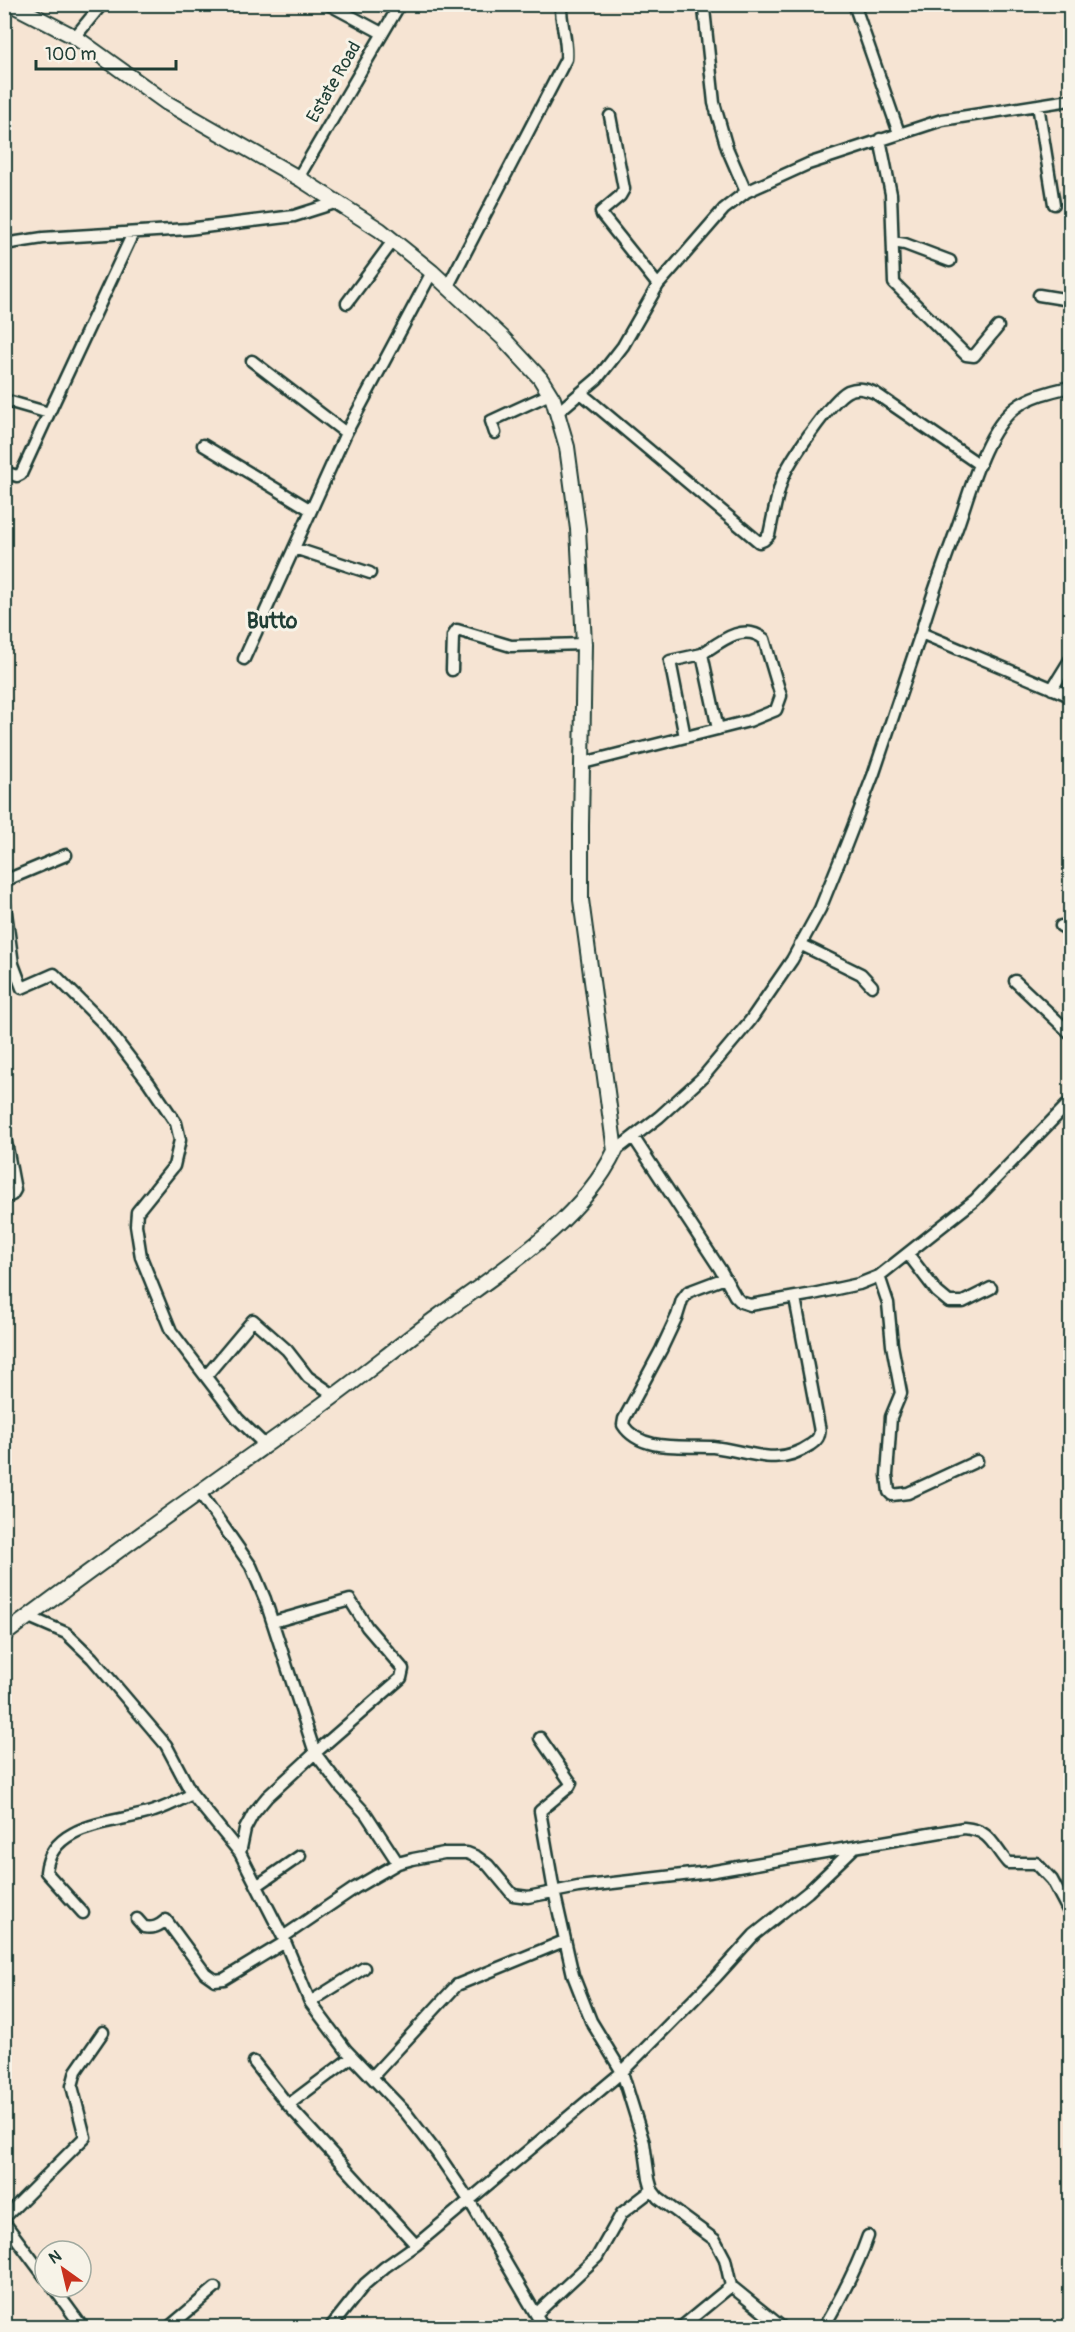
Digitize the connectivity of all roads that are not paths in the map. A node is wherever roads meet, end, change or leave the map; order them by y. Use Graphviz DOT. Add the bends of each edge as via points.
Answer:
graph roads {
  1 [pos="11,4"];
  2 [pos="102,4"];
  3 [pos="328,4"];
  4 [pos="400,4"];
  5 [pos="561,4"];
  6 [pos="854,4"];
  7 [pos="704,9"];
  8 [pos="382,33"];
  9 [pos="75,37"];
  10 [pos="1071,100"];
  11 [pos="1038,105"];
  12 [pos="610,116"];
  13 [pos="899,133"];
  14 [pos="880,139"];
  15 [pos="298,177"];
  16 [pos="746,192"];
  17 [pos="338,202"];
  18 [pos="1054,204"];
  19 [pos="133,233"];
  20 [pos="393,241"];
  21 [pos="892,242"];
  22 [pos="4,244"];
  23 [pos="951,261"];
  24 [pos="432,272"];
  25 [pos="658,285"];
  26 [pos="447,288"];
  27 [pos="1039,295"];
  28 [pos="1071,300"];
  29 [pos="347,303"];
  30 [pos="998,327"];
  31 [pos="252,361"];
  32 [pos="1071,387"];
  33 [pos="581,393"];
  34 [pos="550,394"];
  35 [pos="4,400"];
  36 [pos="558,412"];
  37 [pos="49,413"];
  38 [pos="346,433"];
  39 [pos="495,433"];
  40 [pos="203,445"];
  41 [pos="980,465"];
  42 [pos="4,472"];
  43 [pos="311,510"];
  44 [pos="294,548"];
  45 [pos="370,573"];
  46 [pos="921,633"];
  47 [pos="584,644"];
  48 [pos="702,654"];
  49 [pos="243,659"];
  50 [pos="1071,660"];
  51 [pos="452,670"];
  52 [pos="1052,689"];
  53 [pos="1071,696"];
  54 [pos="718,729"];
  55 [pos="685,737"];
  56 [pos="584,763"];
  57 [pos="66,855"];
  58 [pos="4,881"];
  59 [pos="4,898"];
  60 [pos="800,945"];
  61 [pos="1015,981"];
  62 [pos="872,986"];
  63 [pos="1071,1034"];
  64 [pos="1071,1102"];
  65 [pos="4,1131"];
  66 [pos="634,1138"];
  67 [pos="615,1150"];
  68 [pos="4,1198"];
  69 [pos="908,1254"];
  70 [pos="879,1276"];
  71 [pos="725,1278"];
  72 [pos="991,1288"];
  73 [pos="795,1298"];
  74 [pos="206,1376"];
  75 [pos="334,1395"];
  76 [pos="265,1445"];
  77 [pos="977,1461"];
  78 [pos="200,1493"];
  79 [pos="29,1617"];
  80 [pos="273,1622"];
  81 [pos="4,1635"];
  82 [pos="540,1738"];
  83 [pos="315,1753"];
  84 [pos="192,1794"];
  85 [pos="854,1848"];
  86 [pos="240,1853"];
  87 [pos="300,1856"];
  88 [pos="398,1863"];
  89 [pos="258,1885"];
  90 [pos="554,1891"];
  91 [pos="83,1913"];
  92 [pos="1071,1914"];
  93 [pos="137,1919"];
  94 [pos="284,1939"];
  95 [pos="564,1941"];
  96 [pos="364,1968"];
  97 [pos="310,2002"];
  98 [pos="103,2032"];
  99 [pos="352,2056"];
  100 [pos="254,2062"];
  101 [pos="622,2072"];
  102 [pos="372,2077"];
  103 [pos="288,2105"];
  104 [pos="652,2190"];
  105 [pos="469,2200"];
  106 [pos="4,2220"];
  107 [pos="868,2236"];
  108 [pos="416,2245"];
  109 [pos="33,2260"];
  110 [pos="731,2286"];
  111 [pos="215,2288"];
  112 [pos="62,2299"];
  113 [pos="536,2314"];
  114 [pos="83,2328"];
  115 [pos="168,2328"];
  116 [pos="330,2328"];
  117 [pos="544,2328"];
  118 [pos="680,2328"];
  119 [pos="783,2328"];
  120 [pos="823,2328"];
  1 -- 9 [label="street"];
  2 -- 9 [label="street"];
  3 -- 8 [label="street"];
  4 -- 8 [label="street, Estate Road"];
  5 -- 26 [label="street" via="566,59"];
  6 -- 13 [label="street"];
  7 -- 16 [label="street" via="714,103"];
  8 -- 15 [label="street, Estate Road"];
  9 -- 15 [label="street" via="167,103"];
  10 -- 11 [label="street"];
  11 -- 13 [label="street" via="942,120"];
  11 -- 18 [label="street"];
  12 -- 25 [label="street" via="624,189 601,212"];
  13 -- 14 [label="street"];
  14 -- 16 [label="street" via="808,164"];
  14 -- 21 [label="street" via="891,194"];
  15 -- 17 [label="street"];
  16 -- 25 [label="street" via="711,222"];
  17 -- 19 [label="street" via="294,216"];
  17 -- 20 [label="street"];
  19 -- 22 [label="street"];
  19 -- 37 [label="street"];
  20 -- 24 [label="street"];
  20 -- 29 [label="street"];
  21 -- 23 [label="street"];
  21 -- 30 [label="street" via="894,283 966,355 974,356"];
  24 -- 26 [label="street"];
  24 -- 38 [label="street"];
  25 -- 33 [label="street" via="623,346"];
  26 -- 34 [label="street" via="503,338"];
  27 -- 28 [label="street"];
  31 -- 38 [label="street"];
  32 -- 41 [label="street" via="1045,393 1015,408 996,432"];
  33 -- 36 [label="street"];
  33 -- 41 [label="street" via="759,543 769,534 790,462 846,392 866,389 875,393"];
  34 -- 36 [label="street"];
  34 -- 39 [label="street" via="491,421"];
  35 -- 37 [label="street"];
  36 -- 47 [label="street" via="572,475"];
  37 -- 42 [label="street" via="21,474"];
  38 -- 43 [label="street"];
  40 -- 43 [label="street"];
  41 -- 46 [label="street"];
  43 -- 44 [label="street"];
  44 -- 45 [label="street"];
  44 -- 49 [label="street"];
  46 -- 52 [label="street"];
  46 -- 60 [label="street" via="874,773 820,909"];
  47 -- 51 [label="street" via="511,646 457,630 453,636"];
  47 -- 56 [label="street"];
  48 -- 54 [label="street"];
  48 -- 54 [label="street" via="736,634 758,634 765,639 781,696 776,710"];
  48 -- 55 [label="street" via="670,661"];
  50 -- 52 [label="street"];
  52 -- 53 [label="street"];
  54 -- 55 [label="street"];
  55 -- 56 [label="street"];
  56 -- 67 [label="street" via="581,900"];
  57 -- 58 [label="street"];
  59 -- 74 [label="street" via="13,964 22,988 54,974 103,1023 176,1123 180,1140 174,1166 137,1212 136,1225 141,1257 162,1313"];
  60 -- 62 [label="street" via="861,974"];
  60 -- 66 [label="street" via="750,1021 703,1077"];
  61 -- 63 [label="street"];
  64 -- 69 [label="street" via="975,1200"];
  65 -- 68 [label="street" via="15,1190"];
  66 -- 67 [label="street"];
  66 -- 71 [label="street"];
  67 -- 75 [label="street" via="604,1172 563,1220"];
  69 -- 70 [label="street"];
  69 -- 72 [label="street" via="949,1302 963,1302"];
  70 -- 73 [label="street"];
  70 -- 77 [label="street" via="888,1303 901,1393 891,1417 889,1492 908,1493"];
  71 -- 73 [label="street" via="735,1296 750,1305"];
  71 -- 73 [label="street" via="688,1292 682,1299 661,1350 624,1419 622,1425 627,1432 662,1446 712,1447 784,1458 817,1440 819,1426"];
  74 -- 75 [label="street" via="253,1320 287,1350 308,1377"];
  74 -- 76 [label="street" via="238,1419"];
  75 -- 76 [label="street"];
  76 -- 78 [label="street"];
  78 -- 79 [label="street"];
  78 -- 80 [label="street" via="251,1566"];
  79 -- 81 [label="street"];
  79 -- 84 [label="street" via="66,1633 92,1658 166,1745"];
  80 -- 83 [label="street"];
  80 -- 83 [label="street" via="350,1600 403,1669 401,1678"];
  82 -- 90 [label="street" via="571,1783 540,1811"];
  83 -- 86 [label="street" via="253,1814"];
  83 -- 88 [label="street" via="366,1814"];
  84 -- 86 [label="street"];
  84 -- 91 [label="street" via="155,1811 71,1833 53,1850 46,1872"];
  85 -- 90 [label="street" via="709,1872"];
  85 -- 92 [label="street" via="964,1828 983,1832 1008,1863 1036,1863 1044,1869"];
  85 -- 101 [label="street" via="808,1892 754,1935"];
  86 -- 89 [label="street"];
  87 -- 89 [label="street"];
  88 -- 90 [label="street" via="467,1853 488,1865 513,1895 528,1897"];
  88 -- 94 [label="street" via="355,1888"];
  89 -- 94 [label="street"];
  90 -- 95 [label="street"];
  93 -- 94 [label="street" via="150,1929 166,1920 214,1980 224,1979"];
  94 -- 97 [label="street"];
  95 -- 101 [label="street" via="591,2021"];
  95 -- 102 [label="street" via="457,1985"];
  96 -- 97 [label="street"];
  97 -- 99 [label="street"];
  98 -- 106 [label="street" via="76,2071 72,2086 85,2137"];
  99 -- 102 [label="street"];
  99 -- 103 [label="street"];
  100 -- 103 [label="street"];
  101 -- 104 [label="street" via="644,2143"];
  101 -- 105 [label="street"];
  102 -- 105 [label="street" via="412,2121"];
  103 -- 108 [label="street"];
  104 -- 110 [label="street" via="715,2240 725,2259"];
  104 -- 113 [label="street" via="622,2213 597,2257"];
  105 -- 108 [label="street"];
  105 -- 113 [label="street"];
  106 -- 109 [label="street"];
  107 -- 120 [label="street"];
  108 -- 116 [label="street" via="365,2284"];
  110 -- 118 [label="street"];
  110 -- 119 [label="street"];
  111 -- 115 [label="street"];
  112 -- 114 [label="street"];
  113 -- 117 [label="street"];
}
